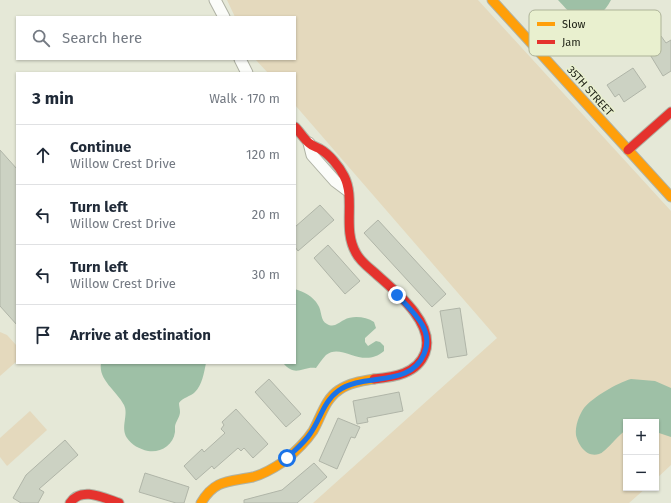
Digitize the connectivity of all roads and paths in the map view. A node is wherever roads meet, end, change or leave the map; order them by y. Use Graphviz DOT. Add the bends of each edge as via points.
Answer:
graph roads {
  1 [pos="215,0"];
  2 [pos="492,0"];
  3 [pos="223,16"];
  4 [pos="529,41"];
  5 [pos="543,56"];
  6 [pos="240,60"];
  7 [pos="246,72"];
  8 [pos="671,112"];
  9 [pos="296,128"];
  10 [pos="309,143"];
  11 [pos="628,150"];
  12 [pos="346,190"];
  13 [pos="671,197"];
  14 [pos="70,503"];
  15 [pos="119,503"];
  16 [pos="201,503"];
  1 -- 3 [label="street"];
  2 -- 4 [label="street, 35TH STREET"];
  5 -- 11 [label="street, 35TH STREET"];
  6 -- 7 [label="street"];
  8 -- 11 [label="street"];
  9 -- 10 [label="street"];
  10 -- 12 [label="street" via="312,155"];
  11 -- 13 [label="street, 35TH STREET"];
  12 -- 16 [label="street" via="349,195 350,238 356,253 417,317 426,332 425,353 418,365 406,373 353,384 334,394 310,435 287,458 260,474 217,484"];
  14 -- 15 [label="street" via="76,495 87,494"];
}
